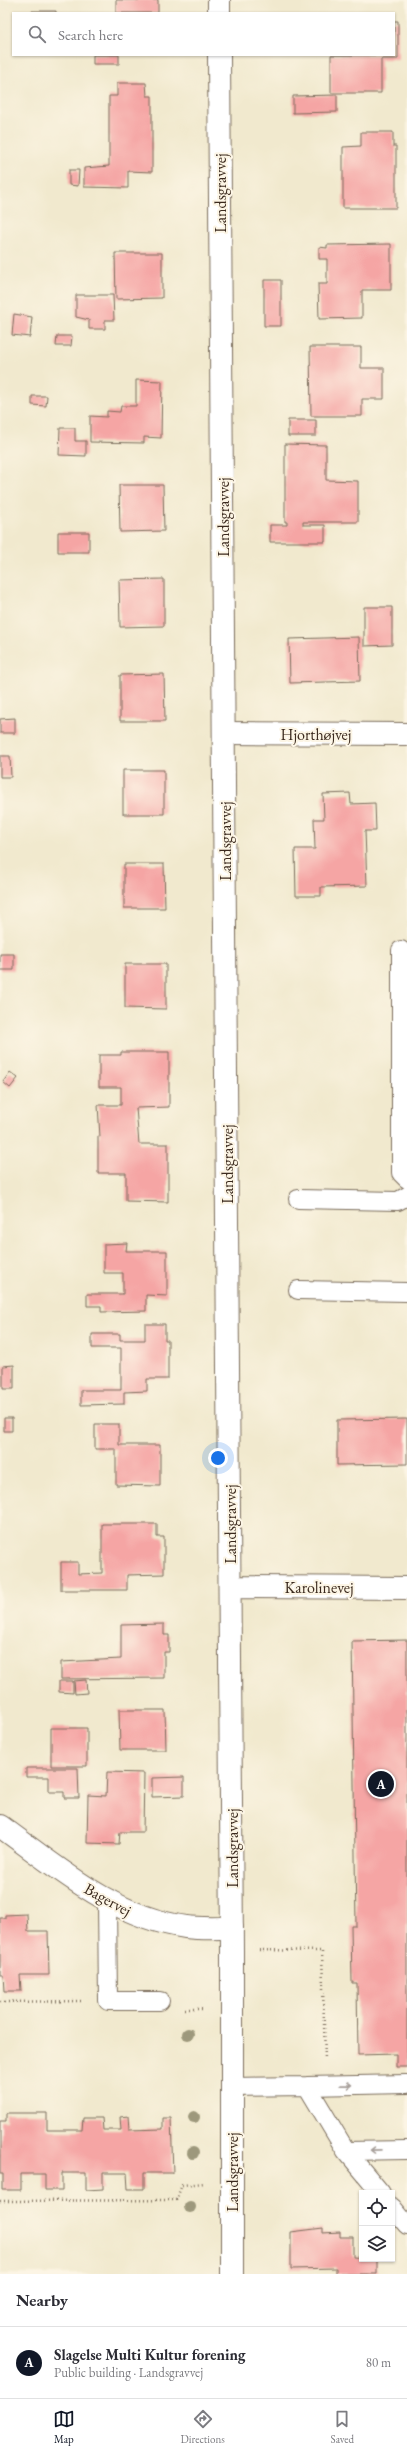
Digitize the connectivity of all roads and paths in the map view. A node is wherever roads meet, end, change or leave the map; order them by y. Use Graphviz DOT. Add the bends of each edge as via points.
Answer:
graph roads {
  1 [pos="219,0"];
  2 [pos="219,12"];
  3 [pos="219,56"];
  4 [pos="224,733"];
  5 [pos="407,734"];
  6 [pos="401,950"];
  7 [pos="407,1179"];
  8 [pos="407,1196"];
  9 [pos="298,1199"];
  10 [pos="298,1290"];
  11 [pos="407,1292"];
  12 [pos="230,1587"];
  13 [pos="407,1588"];
  14 [pos="0,1826"];
  15 [pos="107,1900"];
  16 [pos="232,1928"];
  17 [pos="232,1950"];
  18 [pos="108,2001"];
  19 [pos="160,2001"];
  20 [pos="0,2002"];
  21 [pos="232,2010"];
  22 [pos="407,2084"];
  23 [pos="307,2086"];
  24 [pos="325,2086"];
  25 [pos="232,2087"];
  26 [pos="407,2150"];
  27 [pos="346,2151"];
  28 [pos="232,2180"];
  29 [pos="378,2190"];
  30 [pos="0,2201"];
  31 [pos="395,2211"];
  32 [pos="407,2225"];
  33 [pos="232,2274"];
  1 -- 2 [label="street"];
  3 -- 4 [label="street, Landsgravvej"];
  4 -- 5 [label="street, Hjorthøjvej"];
  4 -- 12 [label="street, Landsgravvej"];
  6 -- 7 [label="lane" via="401,1173"];
  8 -- 9 [label="lane" via="398,1201"];
  10 -- 11 [label="lane"];
  12 -- 13 [label="street, Karolinevej"];
  12 -- 16 [label="street, Landsgravvej"];
  14 -- 15 [label="street, Bagervej"];
  15 -- 16 [label="street, Bagervej" via="135,1914 160,1922 187,1927"];
  15 -- 18 [label="lane"];
  16 -- 17 [label="street, Landsgravvej"];
  17 -- 21 [label="street, Landsgravvej"];
  17 -- 24 [label="path" via="322,1951"];
  18 -- 19 [label="lane"];
  18 -- 20 [label="path"];
  19 -- 21 [label="path" via="178,2009"];
  21 -- 25 [label="street, Landsgravvej"];
  24 -- 22 [label="lane, one-way"];
  23 -- 24 [label="lane"];
  23 -- 25 [label="lane"];
  23 -- 27 [label="lane"];
  25 -- 28 [label="street, Landsgravvej"];
  26 -- 27 [label="lane, one-way"];
  27 -- 29 [label="lane"];
  28 -- 30 [label="path" via="182,2185 176,2200"];
  28 -- 33 [label="street, Landsgravvej"];
  31 -- 32 [label="lane"];
}
